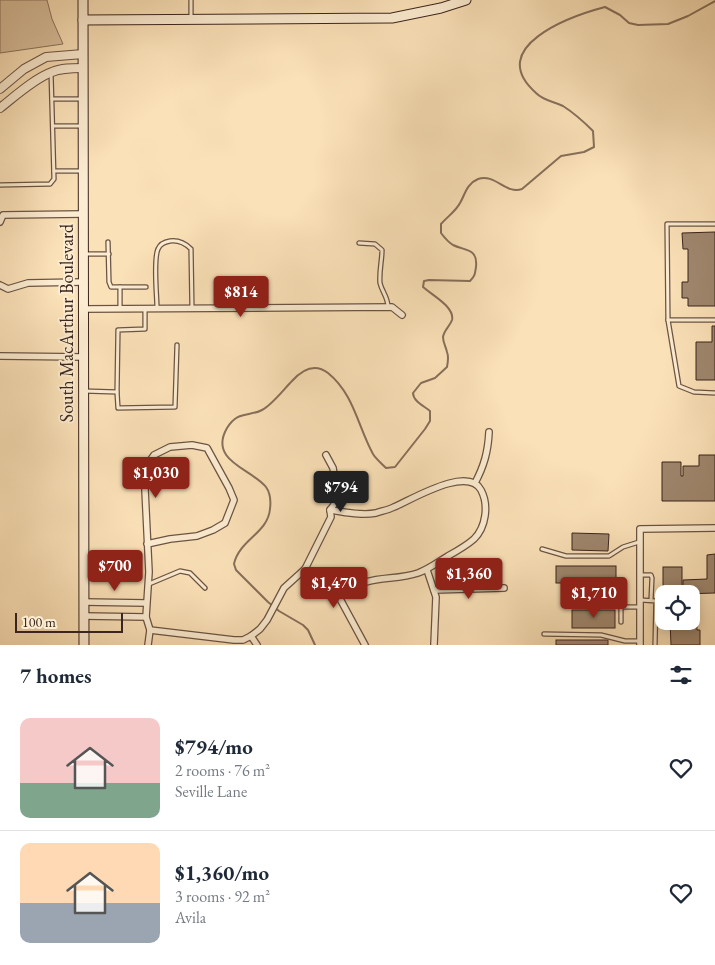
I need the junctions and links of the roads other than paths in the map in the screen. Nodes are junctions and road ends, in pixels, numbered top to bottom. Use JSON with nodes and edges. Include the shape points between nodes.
{"nodes":[{"id":1,"x":83,"y":0,"type":"edge"},
{"id":2,"x":191,"y":0,"type":"edge"},
{"id":3,"x":466,"y":0,"type":"edge"},
{"id":4,"x":83,"y":20,"type":"junction"},
{"id":5,"x":191,"y":20,"type":"junction"},
{"id":6,"x":83,"y":54,"type":"junction"},
{"id":7,"x":83,"y":68,"type":"junction"},
{"id":8,"x":51,"y":72,"type":"junction"},
{"id":9,"x":15,"y":77,"type":"junction"},
{"id":10,"x":0,"y":89,"type":"edge"},
{"id":11,"x":24,"y":90,"type":"junction"},
{"id":12,"x":52,"y":99,"type":"junction"},
{"id":13,"x":83,"y":100,"type":"junction"},
{"id":14,"x":0,"y":108,"type":"edge"},
{"id":15,"x":53,"y":126,"type":"junction"},
{"id":16,"x":83,"y":126,"type":"junction"},
{"id":17,"x":54,"y":171,"type":"junction"},
{"id":18,"x":83,"y":171,"type":"junction"},
{"id":19,"x":0,"y":185,"type":"edge"},
{"id":20,"x":83,"y":214,"type":"junction"},
{"id":21,"x":0,"y":222,"type":"edge"},
{"id":22,"x":715,"y":224,"type":"edge"},
{"id":23,"x":108,"y":242,"type":"dead end"},
{"id":24,"x":359,"y":243,"type":"dead end"},
{"id":25,"x":83,"y":254,"type":"junction"},
{"id":26,"x":109,"y":254,"type":"junction"},
{"id":27,"x":83,"y":282,"type":"junction"},
{"id":28,"x":0,"y":285,"type":"edge"},
{"id":29,"x":120,"y":287,"type":"junction"},
{"id":30,"x":146,"y":287,"type":"dead end"},
{"id":31,"x":388,"y":307,"type":"junction"},
{"id":32,"x":157,"y":308,"type":"junction"},
{"id":33,"x":192,"y":308,"type":"junction"},
{"id":34,"x":83,"y":309,"type":"junction"},
{"id":35,"x":120,"y":309,"type":"junction"},
{"id":36,"x":145,"y":309,"type":"junction"},
{"id":37,"x":402,"y":315,"type":"dead end"},
{"id":38,"x":668,"y":320,"type":"junction"},
{"id":39,"x":715,"y":320,"type":"edge"},
{"id":40,"x":177,"y":345,"type":"dead end"},
{"id":41,"x":0,"y":356,"type":"edge"},
{"id":42,"x":84,"y":357,"type":"junction"},
{"id":43,"x":84,"y":390,"type":"junction"},
{"id":44,"x":117,"y":392,"type":"junction"},
{"id":45,"x":715,"y":393,"type":"edge"},
{"id":46,"x":489,"y":432,"type":"dead end"},
{"id":47,"x":326,"y":455,"type":"dead end"},
{"id":48,"x":475,"y":483,"type":"junction"},
{"id":49,"x":330,"y":510,"type":"junction"},
{"id":50,"x":715,"y":528,"type":"edge"},
{"id":51,"x":640,"y":542,"type":"junction"},
{"id":52,"x":146,"y":544,"type":"junction"},
{"id":53,"x":542,"y":549,"type":"dead end"},
{"id":54,"x":305,"y":569,"type":"junction"},
{"id":55,"x":427,"y":570,"type":"junction"},
{"id":56,"x":640,"y":575,"type":"junction"},
{"id":57,"x":148,"y":584,"type":"junction"},
{"id":58,"x":205,"y":588,"type":"dead end"},
{"id":59,"x":504,"y":588,"type":"dead end"},
{"id":60,"x":434,"y":590,"type":"junction"},
{"id":61,"x":339,"y":597,"type":"junction"},
{"id":62,"x":640,"y":600,"type":"junction"},
{"id":63,"x":652,"y":600,"type":"junction"},
{"id":64,"x":84,"y":602,"type":"junction"},
{"id":65,"x":146,"y":603,"type":"junction"},
{"id":66,"x":640,"y":607,"type":"junction"},
{"id":67,"x":84,"y":616,"type":"junction"},
{"id":68,"x":146,"y":617,"type":"junction"},
{"id":69,"x":621,"y":622,"type":"dead end"},
{"id":70,"x":150,"y":630,"type":"junction"},
{"id":71,"x":544,"y":634,"type":"dead end"},
{"id":72,"x":251,"y":636,"type":"junction"},
{"id":73,"x":640,"y":643,"type":"edge"},
{"id":74,"x":84,"y":645,"type":"edge"},
{"id":75,"x":148,"y":645,"type":"edge"},
{"id":76,"x":257,"y":645,"type":"edge"},
{"id":77,"x":365,"y":645,"type":"edge"},
{"id":78,"x":434,"y":645,"type":"edge"},
{"id":79,"x":655,"y":645,"type":"edge"}],
"edges":[{"from":1,"to":4,"type":"main road","name":"South MacArthur Boulevard"},
{"from":2,"to":5,"type":"lane"},
{"from":3,"to":5,"type":"main road","via":[[392,18]]},
{"from":4,"to":5,"type":"main road"},
{"from":4,"to":6,"type":"main road","name":"South MacArthur Boulevard"},
{"from":6,"to":7,"type":"main road","name":"South MacArthur Boulevard"},
{"from":6,"to":9,"type":"street","via":[[46,57]]},
{"from":7,"to":8,"type":"street"},
{"from":7,"to":13,"type":"main road","name":"South MacArthur Boulevard"},
{"from":8,"to":11,"type":"street"},
{"from":8,"to":12,"type":"lane"},
{"from":9,"to":10,"type":"street"},
{"from":9,"to":11,"type":"street"},
{"from":11,"to":14,"type":"street"},
{"from":12,"to":13,"type":"lane"},
{"from":12,"to":15,"type":"lane"},
{"from":13,"to":16,"type":"main road","name":"South MacArthur Boulevard"},
{"from":15,"to":16,"type":"lane"},
{"from":15,"to":17,"type":"lane"},
{"from":16,"to":18,"type":"main road","name":"South MacArthur Boulevard"},
{"from":17,"to":18,"type":"lane"},
{"from":17,"to":19,"type":"lane","via":[[50,184]]},
{"from":18,"to":20,"type":"main road","name":"South MacArthur Boulevard"},
{"from":20,"to":21,"type":"street","via":[[3,215]]},
{"from":20,"to":25,"type":"main road","name":"South MacArthur Boulevard"},
{"from":22,"to":38,"type":"lane","via":[[667,224]]},
{"from":23,"to":26,"type":"lane"},
{"from":24,"to":31,"type":"lane","via":[[374,244],[382,250],[380,284]]},
{"from":25,"to":26,"type":"lane"},
{"from":25,"to":27,"type":"main road","name":"South MacArthur Boulevard"},
{"from":26,"to":29,"type":"lane","via":[[109,282],[111,287]]},
{"from":27,"to":28,"type":"street","via":[[28,283],[8,288]]},
{"from":27,"to":34,"type":"main road","name":"South MacArthur Boulevard"},
{"from":29,"to":30,"type":"lane"},
{"from":29,"to":35,"type":"lane"},
{"from":31,"to":33,"type":"street"},
{"from":31,"to":37,"type":"street"},
{"from":32,"to":33,"type":"street"},
{"from":32,"to":33,"type":"lane","via":[[158,248],[162,243],[174,241],[187,244],[191,249]]},
{"from":32,"to":36,"type":"street"},
{"from":34,"to":35,"type":"street"},
{"from":34,"to":42,"type":"main road","name":"South MacArthur Boulevard"},
{"from":35,"to":36,"type":"street"},
{"from":36,"to":44,"type":"lane","via":[[145,329],[118,330]]},
{"from":38,"to":39,"type":"lane"},
{"from":38,"to":45,"type":"lane","via":[[679,386],[694,392]]},
{"from":40,"to":44,"type":"lane","via":[[175,407],[118,408]]},
{"from":41,"to":42,"type":"street"},
{"from":42,"to":43,"type":"main road","name":"South MacArthur Boulevard"},
{"from":43,"to":44,"type":"lane"},
{"from":43,"to":64,"type":"main road","name":"South MacArthur Boulevard"},
{"from":46,"to":48,"type":"street","via":[[488,450]]},
{"from":47,"to":49,"type":"street","via":[[333,468],[338,498]]},
{"from":48,"to":49,"type":"street","via":[[443,485],[375,513]]},
{"from":48,"to":55,"type":"street","via":[[486,505],[479,533]]},
{"from":49,"to":54,"type":"street","via":[[331,517]]},
{"from":50,"to":51,"type":"street","via":[[640,528]]},
{"from":51,"to":53,"type":"lane","via":[[609,556],[566,556]]},
{"from":51,"to":56,"type":"street"},
{"from":52,"to":52,"type":"street","via":[[144,469],[154,455],[170,448],[192,445],[207,448],[234,500],[225,523],[197,536]]},
{"from":52,"to":57,"type":"street"},
{"from":54,"to":61,"type":"street","via":[[331,586]]},
{"from":54,"to":72,"type":"street","via":[[284,588],[260,629]]},
{"from":55,"to":60,"type":"street"},
{"from":55,"to":61,"type":"street","via":[[404,577],[364,582]]},
{"from":56,"to":62,"type":"street"},
{"from":56,"to":63,"type":"lane","via":[[651,575]]},
{"from":57,"to":58,"type":"lane","via":[[186,571]]},
{"from":57,"to":65,"type":"street"},
{"from":59,"to":60,"type":"street"},
{"from":60,"to":78,"type":"street"},
{"from":61,"to":77,"type":"street"},
{"from":62,"to":63,"type":"lane"},
{"from":62,"to":66,"type":"street"},
{"from":63,"to":79,"type":"lane","via":[[656,601]]},
{"from":64,"to":65,"type":"street"},
{"from":64,"to":67,"type":"main road","name":"South MacArthur Boulevard"},
{"from":65,"to":68,"type":"street"},
{"from":66,"to":69,"type":"lane","via":[[621,607]]},
{"from":66,"to":73,"type":"street"},
{"from":67,"to":68,"type":"street"},
{"from":67,"to":74,"type":"main road","name":"South MacArthur Boulevard"},
{"from":68,"to":70,"type":"street"},
{"from":70,"to":72,"type":"street","via":[[234,640]]},
{"from":70,"to":75,"type":"street"},
{"from":71,"to":73,"type":"lane","via":[[601,634]]},
{"from":72,"to":76,"type":"street"}]}
